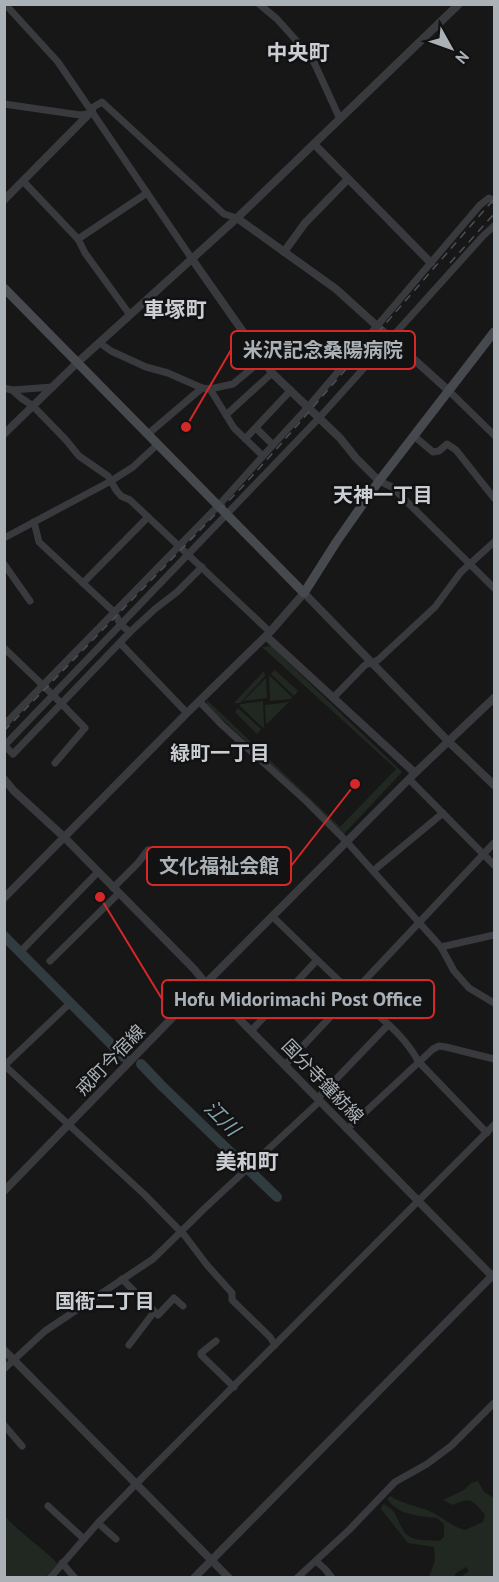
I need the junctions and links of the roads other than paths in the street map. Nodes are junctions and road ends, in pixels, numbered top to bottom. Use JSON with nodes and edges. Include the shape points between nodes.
{"nodes":[{"id":1,"x":5,"y":4,"type":"edge"},
{"id":2,"x":260,"y":4,"type":"edge"},
{"id":3,"x":459,"y":4,"type":"edge"},
{"id":4,"x":4,"y":104,"type":"edge"},
{"id":5,"x":90,"y":111,"type":"junction"},
{"id":6,"x":340,"y":119,"type":"junction"},
{"id":7,"x":314,"y":144,"type":"junction"},
{"id":8,"x":348,"y":178,"type":"junction"},
{"id":9,"x":23,"y":181,"type":"junction"},
{"id":10,"x":147,"y":193,"type":"junction"},
{"id":11,"x":4,"y":200,"type":"edge"},
{"id":12,"x":495,"y":201,"type":"edge"},
{"id":13,"x":237,"y":218,"type":"junction"},
{"id":14,"x":495,"y":226,"type":"edge"},
{"id":15,"x":78,"y":239,"type":"junction"},
{"id":16,"x":284,"y":252,"type":"junction"},
{"id":17,"x":192,"y":259,"type":"junction"},
{"id":18,"x":431,"y":263,"type":"junction"},
{"id":19,"x":4,"y":288,"type":"edge"},
{"id":20,"x":130,"y":315,"type":"junction"},
{"id":21,"x":377,"y":326,"type":"junction"},
{"id":22,"x":390,"y":339,"type":"junction"},
{"id":23,"x":492,"y":339,"type":"edge"},
{"id":24,"x":100,"y":343,"type":"junction"},
{"id":25,"x":262,"y":360,"type":"junction"},
{"id":26,"x":78,"y":362,"type":"junction"},
{"id":27,"x":272,"y":373,"type":"junction"},
{"id":28,"x":53,"y":387,"type":"junction"},
{"id":29,"x":8,"y":389,"type":"edge"},
{"id":30,"x":206,"y":389,"type":"junction"},
{"id":31,"x":291,"y":390,"type":"junction"},
{"id":32,"x":449,"y":391,"type":"junction"},
{"id":33,"x":33,"y":406,"type":"junction"},
{"id":34,"x":308,"y":407,"type":"junction"},
{"id":35,"x":226,"y":415,"type":"junction"},
{"id":36,"x":319,"y":418,"type":"junction"},
{"id":37,"x":256,"y":428,"type":"junction"},
{"id":38,"x":4,"y":434,"type":"edge"},
{"id":39,"x":148,"y":434,"type":"junction"},
{"id":40,"x":495,"y":435,"type":"edge"},
{"id":41,"x":414,"y":436,"type":"junction"},
{"id":42,"x":245,"y":439,"type":"junction"},
{"id":43,"x":158,"y":444,"type":"junction"},
{"id":44,"x":273,"y":445,"type":"junction"},
{"id":45,"x":263,"y":456,"type":"junction"},
{"id":46,"x":111,"y":481,"type":"junction"},
{"id":47,"x":380,"y":481,"type":"junction"},
{"id":48,"x":495,"y":498,"type":"edge"},
{"id":49,"x":218,"y":506,"type":"junction"},
{"id":50,"x":227,"y":516,"type":"junction"},
{"id":51,"x":148,"y":517,"type":"junction"},
{"id":52,"x":34,"y":522,"type":"junction"},
{"id":53,"x":4,"y":538,"type":"edge"},
{"id":54,"x":495,"y":542,"type":"edge"},
{"id":55,"x":179,"y":545,"type":"junction"},
{"id":56,"x":188,"y":556,"type":"junction"},
{"id":57,"x":4,"y":564,"type":"edge"},
{"id":58,"x":469,"y":564,"type":"junction"},
{"id":59,"x":202,"y":567,"type":"junction"},
{"id":60,"x":84,"y":583,"type":"junction"},
{"id":61,"x":495,"y":588,"type":"edge"},
{"id":62,"x":304,"y":593,"type":"junction"},
{"id":63,"x":30,"y":601,"type":"dead end"},
{"id":64,"x":114,"y":612,"type":"junction"},
{"id":65,"x":122,"y":625,"type":"junction"},
{"id":66,"x":130,"y":632,"type":"junction"},
{"id":67,"x":268,"y":634,"type":"junction"},
{"id":68,"x":120,"y":642,"type":"junction"},
{"id":69,"x":4,"y":648,"type":"edge"},
{"id":70,"x":372,"y":663,"type":"junction"},
{"id":71,"x":43,"y":685,"type":"junction"},
{"id":72,"x":53,"y":695,"type":"junction"},
{"id":73,"x":333,"y":698,"type":"junction"},
{"id":74,"x":199,"y":701,"type":"junction"},
{"id":75,"x":62,"y":704,"type":"junction"},
{"id":76,"x":492,"y":704,"type":"edge"},
{"id":77,"x":187,"y":712,"type":"junction"},
{"id":78,"x":4,"y":725,"type":"edge"},
{"id":79,"x":448,"y":741,"type":"junction"},
{"id":80,"x":5,"y":746,"type":"edge"},
{"id":81,"x":55,"y":763,"type":"dead end"},
{"id":82,"x":412,"y":776,"type":"junction"},
{"id":83,"x":4,"y":779,"type":"edge"},
{"id":84,"x":495,"y":785,"type":"edge"},
{"id":85,"x":443,"y":813,"type":"junction"},
{"id":86,"x":64,"y":837,"type":"junction"},
{"id":87,"x":347,"y":842,"type":"junction"},
{"id":88,"x":495,"y":843,"type":"edge"},
{"id":89,"x":148,"y":850,"type":"dead end"},
{"id":90,"x":483,"y":854,"type":"junction"},
{"id":91,"x":495,"y":865,"type":"edge"},
{"id":92,"x":373,"y":871,"type":"junction"},
{"id":93,"x":98,"y":872,"type":"junction"},
{"id":94,"x":116,"y":890,"type":"junction"},
{"id":95,"x":4,"y":898,"type":"edge"},
{"id":96,"x":273,"y":917,"type":"junction"},
{"id":97,"x":419,"y":922,"type":"junction"},
{"id":98,"x":495,"y":935,"type":"edge"},
{"id":99,"x":441,"y":948,"type":"junction"},
{"id":100,"x":23,"y":949,"type":"dead end"},
{"id":101,"x":317,"y":960,"type":"junction"},
{"id":102,"x":50,"y":961,"type":"dead end"},
{"id":103,"x":206,"y":983,"type":"junction"},
{"id":104,"x":352,"y":993,"type":"junction"},
{"id":105,"x":495,"y":1003,"type":"edge"},
{"id":106,"x":67,"y":1006,"type":"dead end"},
{"id":107,"x":388,"y":1025,"type":"junction"},
{"id":108,"x":251,"y":1031,"type":"junction"},
{"id":109,"x":495,"y":1059,"type":"edge"},
{"id":110,"x":418,"y":1061,"type":"junction"},
{"id":111,"x":5,"y":1065,"type":"edge"},
{"id":112,"x":285,"y":1065,"type":"junction"},
{"id":113,"x":319,"y":1100,"type":"junction"},
{"id":114,"x":69,"y":1125,"type":"junction"},
{"id":115,"x":495,"y":1125,"type":"edge"},
{"id":116,"x":347,"y":1129,"type":"junction"},
{"id":117,"x":487,"y":1133,"type":"junction"},
{"id":118,"x":4,"y":1191,"type":"edge"},
{"id":119,"x":419,"y":1201,"type":"junction"},
{"id":120,"x":181,"y":1232,"type":"junction"},
{"id":121,"x":494,"y":1276,"type":"edge"},
{"id":122,"x":122,"y":1280,"type":"junction"},
{"id":123,"x":183,"y":1306,"type":"dead end"},
{"id":124,"x":154,"y":1312,"type":"junction"},
{"id":125,"x":216,"y":1341,"type":"dead end"},
{"id":126,"x":129,"y":1345,"type":"dead end"},
{"id":127,"x":275,"y":1345,"type":"junction"},
{"id":128,"x":4,"y":1350,"type":"edge"},
{"id":129,"x":14,"y":1360,"type":"junction"},
{"id":130,"x":4,"y":1369,"type":"edge"},
{"id":131,"x":234,"y":1387,"type":"junction"},
{"id":132,"x":495,"y":1403,"type":"edge"},
{"id":133,"x":4,"y":1425,"type":"edge"},
{"id":134,"x":22,"y":1446,"type":"dead end"},
{"id":135,"x":136,"y":1484,"type":"junction"},
{"id":136,"x":48,"y":1506,"type":"dead end"},
{"id":137,"x":98,"y":1523,"type":"junction"},
{"id":138,"x":84,"y":1539,"type":"junction"},
{"id":139,"x":116,"y":1539,"type":"dead end"},
{"id":140,"x":213,"y":1560,"type":"junction"},
{"id":141,"x":316,"y":1561,"type":"junction"},
{"id":142,"x":63,"y":1563,"type":"junction"},
{"id":143,"x":50,"y":1578,"type":"edge"},
{"id":144,"x":75,"y":1578,"type":"edge"},
{"id":145,"x":194,"y":1578,"type":"edge"},
{"id":146,"x":229,"y":1578,"type":"edge"},
{"id":147,"x":297,"y":1578,"type":"edge"},
{"id":148,"x":332,"y":1578,"type":"edge"}],
"edges":[{"from":1,"to":5,"type":"street","via":[[58,62]]},
{"from":2,"to":6,"type":"street","via":[[312,58]]},
{"from":3,"to":6,"type":"street"},
{"from":4,"to":5,"type":"street","via":[[80,115]]},
{"from":5,"to":9,"type":"street"},
{"from":5,"to":10,"type":"street"},
{"from":5,"to":13,"type":"street","via":[[102,102],[224,214]]},
{"from":6,"to":7,"type":"street"},
{"from":7,"to":8,"type":"street"},
{"from":7,"to":13,"type":"street"},
{"from":8,"to":16,"type":"street","via":[[305,222]]},
{"from":8,"to":18,"type":"street"},
{"from":9,"to":11,"type":"street"},
{"from":9,"to":15,"type":"street"},
{"from":10,"to":15,"type":"street"},
{"from":10,"to":17,"type":"street"},
{"from":12,"to":18,"type":"street","via":[[489,198],[480,205]]},
{"from":13,"to":16,"type":"street"},
{"from":13,"to":17,"type":"street"},
{"from":14,"to":22,"type":"street"},
{"from":15,"to":20,"type":"street"},
{"from":16,"to":21,"type":"street","via":[[336,289]]},
{"from":17,"to":20,"type":"street"},
{"from":17,"to":25,"type":"street"},
{"from":18,"to":21,"type":"street"},
{"from":19,"to":26,"type":"main road"},
{"from":20,"to":24,"type":"street"},
{"from":21,"to":22,"type":"street"},
{"from":21,"to":34,"type":"street"},
{"from":22,"to":32,"type":"street"},
{"from":22,"to":36,"type":"street"},
{"from":23,"to":32,"type":"main road"},
{"from":24,"to":26,"type":"street"},
{"from":24,"to":30,"type":"street","via":[[137,363]]},
{"from":25,"to":27,"type":"street"},
{"from":25,"to":30,"type":"street","via":[[233,384]]},
{"from":26,"to":28,"type":"street"},
{"from":26,"to":39,"type":"main road"},
{"from":27,"to":31,"type":"street"},
{"from":27,"to":35,"type":"street"},
{"from":28,"to":29,"type":"street"},
{"from":28,"to":33,"type":"street"},
{"from":29,"to":33,"type":"street"},
{"from":30,"to":35,"type":"street"},
{"from":30,"to":39,"type":"street"},
{"from":31,"to":34,"type":"street"},
{"from":31,"to":37,"type":"street"},
{"from":32,"to":40,"type":"street"},
{"from":32,"to":41,"type":"main road"},
{"from":33,"to":38,"type":"street"},
{"from":33,"to":46,"type":"street","via":[[79,456]]},
{"from":34,"to":36,"type":"street"},
{"from":34,"to":44,"type":"street"},
{"from":35,"to":42,"type":"street"},
{"from":36,"to":47,"type":"street"},
{"from":36,"to":50,"type":"street"},
{"from":37,"to":42,"type":"street"},
{"from":37,"to":44,"type":"street"},
{"from":39,"to":43,"type":"main road"},
{"from":41,"to":47,"type":"main road"},
{"from":41,"to":48,"type":"street","via":[[433,452],[447,444],[456,450]]},
{"from":42,"to":45,"type":"street"},
{"from":43,"to":46,"type":"street"},
{"from":43,"to":49,"type":"main road"},
{"from":44,"to":45,"type":"street"},
{"from":45,"to":49,"type":"street"},
{"from":46,"to":51,"type":"street","via":[[121,496]]},
{"from":46,"to":52,"type":"street"},
{"from":47,"to":58,"type":"street","via":[[392,487]]},
{"from":47,"to":62,"type":"main road"},
{"from":49,"to":50,"type":"main road"},
{"from":49,"to":55,"type":"street"},
{"from":50,"to":56,"type":"street"},
{"from":50,"to":62,"type":"main road"},
{"from":51,"to":55,"type":"street"},
{"from":51,"to":60,"type":"street"},
{"from":52,"to":53,"type":"street"},
{"from":52,"to":60,"type":"street","via":[[39,542]]},
{"from":54,"to":58,"type":"street"},
{"from":55,"to":56,"type":"street"},
{"from":55,"to":64,"type":"street"},
{"from":56,"to":59,"type":"street"},
{"from":56,"to":65,"type":"street"},
{"from":57,"to":63,"type":"street"},
{"from":58,"to":61,"type":"street"},
{"from":58,"to":70,"type":"street","via":[[435,607]]},
{"from":59,"to":66,"type":"street"},
{"from":59,"to":67,"type":"street"},
{"from":60,"to":64,"type":"street"},
{"from":62,"to":67,"type":"street"},
{"from":62,"to":70,"type":"street"},
{"from":64,"to":65,"type":"street"},
{"from":64,"to":71,"type":"street"},
{"from":65,"to":66,"type":"street"},
{"from":65,"to":72,"type":"street"},
{"from":66,"to":68,"type":"street"},
{"from":67,"to":73,"type":"street"},
{"from":67,"to":74,"type":"street"},
{"from":68,"to":75,"type":"street"},
{"from":68,"to":77,"type":"street"},
{"from":69,"to":71,"type":"street"},
{"from":70,"to":73,"type":"street","via":[[365,665]]},
{"from":70,"to":79,"type":"street"},
{"from":71,"to":72,"type":"street"},
{"from":71,"to":78,"type":"street"},
{"from":72,"to":75,"type":"street"},
{"from":72,"to":80,"type":"street"},
{"from":73,"to":82,"type":"street"},
{"from":74,"to":77,"type":"street"},
{"from":74,"to":87,"type":"street"},
{"from":75,"to":80,"type":"street","via":[[13,754]]},
{"from":75,"to":81,"type":"street","via":[[85,728]]},
{"from":76,"to":79,"type":"street","name":"戒町今宿線"},
{"from":77,"to":86,"type":"street"},
{"from":79,"to":82,"type":"street","name":"戒町今宿線"},
{"from":79,"to":84,"type":"street"},
{"from":82,"to":85,"type":"street"},
{"from":82,"to":87,"type":"street","name":"戒町今宿線"},
{"from":83,"to":86,"type":"street","name":"国分寺鐘紡線"},
{"from":85,"to":90,"type":"street"},
{"from":85,"to":92,"type":"street"},
{"from":86,"to":93,"type":"street","name":"国分寺鐘紡線"},
{"from":86,"to":95,"type":"street"},
{"from":87,"to":92,"type":"street"},
{"from":87,"to":96,"type":"street","name":"戒町今宿線"},
{"from":88,"to":90,"type":"street"},
{"from":89,"to":94,"type":"street"},
{"from":90,"to":91,"type":"street"},
{"from":90,"to":97,"type":"street"},
{"from":92,"to":97,"type":"street"},
{"from":93,"to":94,"type":"street","name":"国分寺鐘紡線"},
{"from":93,"to":100,"type":"street"},
{"from":94,"to":102,"type":"street"},
{"from":94,"to":103,"type":"street","name":"国分寺鐘紡線"},
{"from":96,"to":101,"type":"street"},
{"from":96,"to":103,"type":"street","name":"戒町今宿線"},
{"from":97,"to":99,"type":"street"},
{"from":97,"to":104,"type":"street"},
{"from":98,"to":99,"type":"street"},
{"from":99,"to":105,"type":"street","via":[[469,988]]},
{"from":101,"to":104,"type":"street"},
{"from":101,"to":108,"type":"street"},
{"from":103,"to":108,"type":"street","name":"国分寺鐘紡線"},
{"from":103,"to":114,"type":"street","name":"戒町今宿線"},
{"from":104,"to":107,"type":"street"},
{"from":104,"to":112,"type":"street"},
{"from":106,"to":111,"type":"street"},
{"from":107,"to":110,"type":"street"},
{"from":107,"to":113,"type":"street"},
{"from":108,"to":112,"type":"street","name":"国分寺鐘紡線"},
{"from":109,"to":110,"type":"street","via":[[439,1046]]},
{"from":110,"to":116,"type":"street"},
{"from":110,"to":117,"type":"street"},
{"from":111,"to":114,"type":"street"},
{"from":112,"to":113,"type":"street","name":"国分寺鐘紡線"},
{"from":113,"to":116,"type":"street","name":"国分寺鐘紡線"},
{"from":113,"to":120,"type":"street"},
{"from":114,"to":118,"type":"street","name":"戒町今宿線"},
{"from":114,"to":120,"type":"street"},
{"from":115,"to":117,"type":"street"},
{"from":116,"to":119,"type":"street","name":"国分寺鐘紡線"},
{"from":117,"to":119,"type":"street"},
{"from":119,"to":121,"type":"street","name":"国分寺鐘紡線"},
{"from":119,"to":127,"type":"street"},
{"from":120,"to":122,"type":"street","via":[[153,1259]]},
{"from":120,"to":127,"type":"street","via":[[232,1293],[232,1300]]},
{"from":121,"to":140,"type":"street"},
{"from":122,"to":124,"type":"street"},
{"from":122,"to":129,"type":"street","via":[[45,1331]]},
{"from":123,"to":124,"type":"street","via":[[174,1298],[158,1316]]},
{"from":124,"to":126,"type":"street"},
{"from":125,"to":131,"type":"street","via":[[201,1355]]},
{"from":127,"to":131,"type":"street"},
{"from":128,"to":129,"type":"street"},
{"from":129,"to":130,"type":"street"},
{"from":129,"to":135,"type":"street"},
{"from":131,"to":135,"type":"street"},
{"from":132,"to":141,"type":"street","via":[[451,1446],[395,1482]]},
{"from":133,"to":134,"type":"street"},
{"from":135,"to":137,"type":"street"},
{"from":135,"to":140,"type":"street"},
{"from":136,"to":138,"type":"street"},
{"from":137,"to":138,"type":"street"},
{"from":137,"to":139,"type":"street"},
{"from":138,"to":142,"type":"street"},
{"from":140,"to":145,"type":"street"},
{"from":140,"to":146,"type":"street"},
{"from":141,"to":147,"type":"street"},
{"from":141,"to":148,"type":"street"},
{"from":142,"to":143,"type":"street"},
{"from":142,"to":144,"type":"street"}]}
